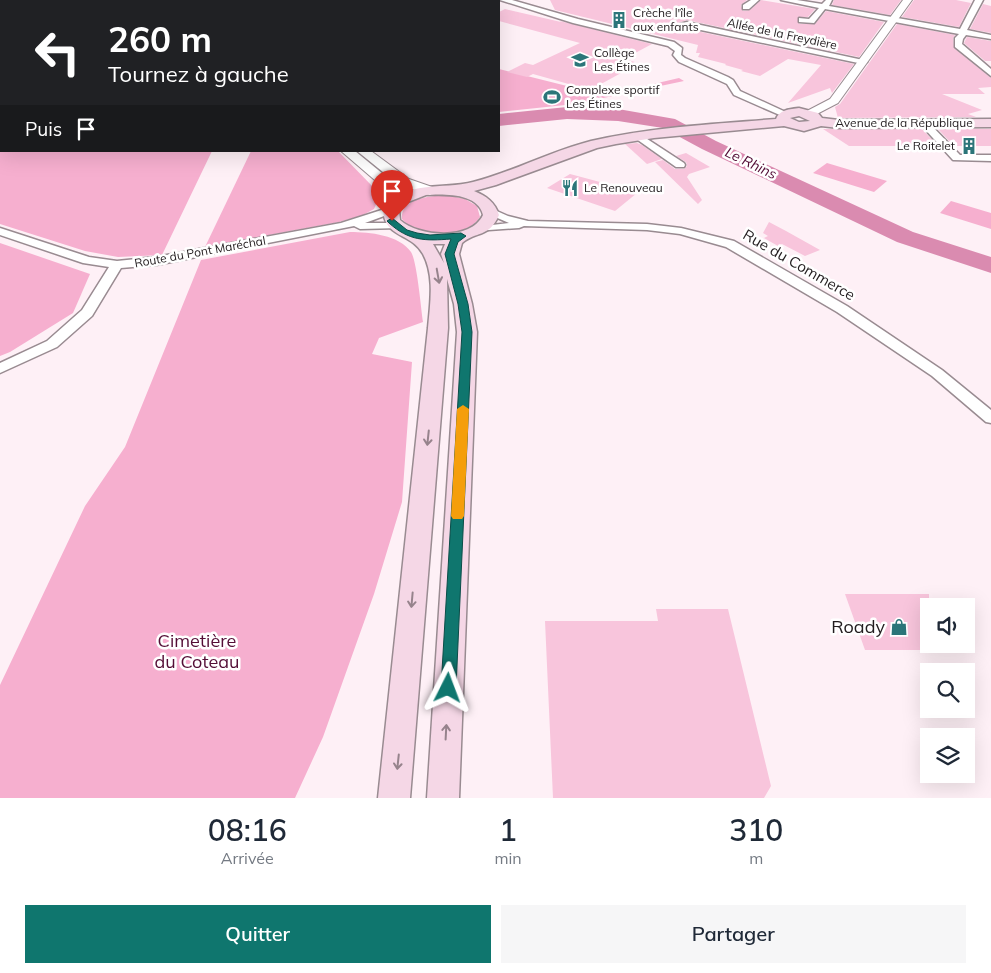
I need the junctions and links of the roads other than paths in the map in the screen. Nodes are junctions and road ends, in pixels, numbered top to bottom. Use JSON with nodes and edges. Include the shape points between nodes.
{"nodes":[{"id":1,"x":504,"y":0,"type":"edge"},
{"id":2,"x":755,"y":0,"type":"edge"},
{"id":3,"x":784,"y":0,"type":"edge"},
{"id":4,"x":830,"y":0,"type":"edge"},
{"id":5,"x":908,"y":0,"type":"edge"},
{"id":6,"x":979,"y":0,"type":"edge"},
{"id":7,"x":746,"y":7,"type":"dead end"},
{"id":8,"x":823,"y":7,"type":"junction"},
{"id":9,"x":802,"y":20,"type":"dead end"},
{"id":10,"x":893,"y":20,"type":"junction"},
{"id":11,"x":697,"y":27,"type":"dead end"},
{"id":12,"x":962,"y":32,"type":"junction"},
{"id":13,"x":991,"y":37,"type":"edge"},
{"id":14,"x":863,"y":62,"type":"junction"},
{"id":15,"x":991,"y":73,"type":"edge"},
{"id":16,"x":786,"y":118,"type":"junction"},
{"id":17,"x":813,"y":118,"type":"junction"},
{"id":18,"x":991,"y":123,"type":"edge"},
{"id":19,"x":925,"y":124,"type":"junction"},
{"id":20,"x":638,"y":136,"type":"junction"},
{"id":21,"x":348,"y":152,"type":"edge"},
{"id":22,"x":364,"y":152,"type":"edge"},
{"id":23,"x":991,"y":158,"type":"edge"},
{"id":24,"x":558,"y":159,"type":"junction"},
{"id":25,"x":680,"y":165,"type":"dead end"},
{"id":26,"x":430,"y":191,"type":"junction"},
{"id":27,"x":457,"y":191,"type":"junction"},
{"id":28,"x":488,"y":208,"type":"junction"},
{"id":29,"x":400,"y":218,"type":"junction"},
{"id":30,"x":528,"y":224,"type":"junction"},
{"id":31,"x":0,"y":231,"type":"edge"},
{"id":32,"x":470,"y":232,"type":"junction"},
{"id":33,"x":117,"y":265,"type":"junction"},
{"id":34,"x":0,"y":369,"type":"edge"},
{"id":35,"x":991,"y":418,"type":"edge"},
{"id":36,"x":394,"y":798,"type":"edge"},
{"id":37,"x":442,"y":798,"type":"edge"}],
"edges":[{"from":1,"to":16,"type":"street","via":[[671,44],[679,50],[677,55],[682,60],[725,79],[737,93]]},
{"from":2,"to":7,"type":"street"},
{"from":3,"to":8,"type":"street"},
{"from":4,"to":8,"type":"street"},
{"from":5,"to":10,"type":"street"},
{"from":6,"to":12,"type":"street"},
{"from":8,"to":9,"type":"street","via":[[811,21]]},
{"from":8,"to":10,"type":"street"},
{"from":10,"to":12,"type":"street"},
{"from":10,"to":14,"type":"street"},
{"from":11,"to":14,"type":"street","name":"Allée de la Freydière"},
{"from":12,"to":13,"type":"street"},
{"from":12,"to":15,"type":"street","via":[[958,45]]},
{"from":14,"to":17,"type":"street","via":[[834,101]]},
{"from":16,"to":17,"type":"main road","name":"Avenue de la République","via":[[805,126],[814,125]]},
{"from":16,"to":20,"type":"main road","name":"Avenue de la République"},
{"from":17,"to":19,"type":"main road","name":"Avenue de la République","via":[[839,124]]},
{"from":18,"to":19,"type":"main road","name":"Avenue de la République"},
{"from":19,"to":23,"type":"street","via":[[958,158]]},
{"from":20,"to":24,"type":"main road","name":"Avenue de la République","via":[[592,146]]},
{"from":20,"to":25,"type":"street"},
{"from":21,"to":29,"type":"street","via":[[388,186]]},
{"from":22,"to":26,"type":"street","via":[[404,182]]},
{"from":24,"to":27,"type":"main road"},
{"from":24,"to":28,"type":"main road","via":[[496,191]]},
{"from":26,"to":27,"type":"main road"},
{"from":26,"to":29,"type":"main road","via":[[412,195]]},
{"from":27,"to":28,"type":"main road","via":[[474,196]]},
{"from":28,"to":30,"type":"street","name":"Rue du Commerce"},
{"from":28,"to":32,"type":"main road","via":[[488,220]]},
{"from":29,"to":32,"type":"main road","via":[[430,238]]},
{"from":29,"to":33,"type":"street","name":"Route du Pont Maréchal"},
{"from":29,"to":36,"type":"main road","one_way":true,"via":[[434,256],[439,284],[438,328]]},
{"from":30,"to":32,"type":"street","name":"Rue du Commerce"},
{"from":30,"to":35,"type":"street","name":"Rue du Commerce","via":[[646,227],[681,231],[730,244],[842,309],[937,374]]},
{"from":31,"to":33,"type":"street","name":"Route du Pont Maréchal","via":[[87,260]]},
{"from":37,"to":32,"type":"main road","one_way":true,"via":[[467,332],[450,254],[454,241]]},
{"from":33,"to":34,"type":"street","via":[[87,313],[52,344]]}]}
